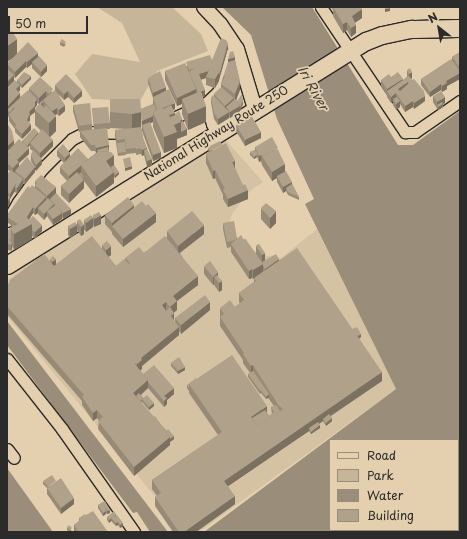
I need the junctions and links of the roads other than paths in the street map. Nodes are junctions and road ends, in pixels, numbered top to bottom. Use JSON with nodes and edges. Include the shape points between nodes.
{"nodes":[{"id":1,"x":204,"y":7,"type":"edge"},
{"id":2,"x":321,"y":7,"type":"edge"},
{"id":3,"x":460,"y":28,"type":"edge"},
{"id":4,"x":238,"y":49,"type":"junction"},
{"id":5,"x":346,"y":52,"type":"junction"},
{"id":6,"x":206,"y":102,"type":"junction"},
{"id":7,"x":460,"y":102,"type":"edge"},
{"id":8,"x":259,"y":106,"type":"junction"},
{"id":9,"x":160,"y":125,"type":"edge"},
{"id":10,"x":142,"y":131,"type":"edge"},
{"id":11,"x":217,"y":133,"type":"junction"},
{"id":12,"x":7,"y":222,"type":"edge"},
{"id":13,"x":7,"y":265,"type":"edge"},
{"id":14,"x":8,"y":363,"type":"edge"},
{"id":15,"x":7,"y":449,"type":"edge"},
{"id":16,"x":14,"y":458,"type":"dead end"},
{"id":17,"x":134,"y":532,"type":"edge"}],
"edges":[{"from":1,"to":4,"type":"main road"},
{"from":2,"to":5,"type":"street"},
{"from":3,"to":5,"type":"highway","name":"National Highway Route 250","via":[[404,30],[382,35]]},
{"from":4,"to":6,"type":"street","via":[[230,54],[218,92]]},
{"from":4,"to":8,"type":"main road"},
{"from":5,"to":7,"type":"street","via":[[405,132],[416,132]]},
{"from":5,"to":8,"type":"highway","name":"National Highway Route 250"},
{"from":6,"to":9,"type":"street"},
{"from":6,"to":11,"type":"street"},
{"from":8,"to":11,"type":"highway","name":"National Highway Route 250"},
{"from":10,"to":12,"type":"street","via":[[86,132],[72,139],[42,169]]},
{"from":11,"to":13,"type":"highway","name":"National Highway Route 250"},
{"from":14,"to":17,"type":"street","via":[[62,429]]},
{"from":15,"to":16,"type":"street"}]}
